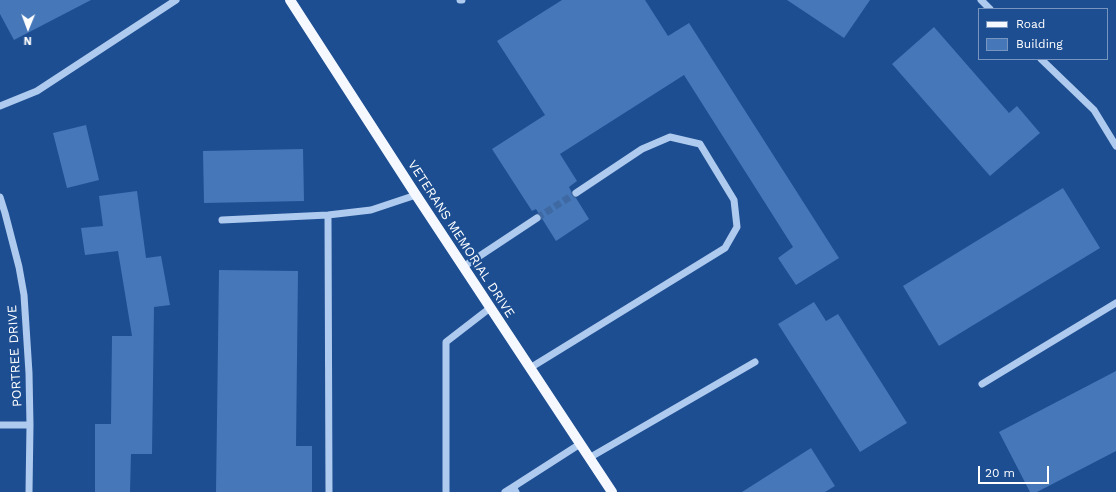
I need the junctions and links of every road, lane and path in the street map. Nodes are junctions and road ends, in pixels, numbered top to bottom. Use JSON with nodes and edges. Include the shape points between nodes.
{"nodes":[{"id":1,"x":176,"y":0,"type":"edge"},
{"id":2,"x":290,"y":0,"type":"edge"},
{"id":3,"x":981,"y":0,"type":"edge"},
{"id":4,"x":989,"y":8,"type":"edge"},
{"id":5,"x":1042,"y":60,"type":"edge"},
{"id":6,"x":0,"y":106,"type":"edge"},
{"id":7,"x":1116,"y":146,"type":"edge"},
{"id":8,"x":576,"y":193,"type":"tunnel mouth"},
{"id":9,"x":416,"y":196,"type":"junction"},
{"id":10,"x":0,"y":197,"type":"edge"},
{"id":11,"x":328,"y":215,"type":"junction"},
{"id":12,"x":537,"y":218,"type":"tunnel mouth"},
{"id":13,"x":222,"y":220,"type":"dead end"},
{"id":14,"x":463,"y":267,"type":"junction"},
{"id":15,"x":1116,"y":303,"type":"edge"},
{"id":16,"x":490,"y":308,"type":"junction"},
{"id":17,"x":755,"y":362,"type":"dead end"},
{"id":18,"x":530,"y":368,"type":"junction"},
{"id":19,"x":982,"y":384,"type":"dead end"},
{"id":20,"x":0,"y":425,"type":"edge"},
{"id":21,"x":30,"y":425,"type":"junction"},
{"id":22,"x":580,"y":444,"type":"junction"},
{"id":23,"x":589,"y":458,"type":"junction"},
{"id":24,"x":514,"y":490,"type":"edge"},
{"id":25,"x":29,"y":492,"type":"edge"},
{"id":26,"x":329,"y":492,"type":"edge"},
{"id":27,"x":446,"y":492,"type":"edge"},
{"id":28,"x":506,"y":492,"type":"edge"},
{"id":29,"x":612,"y":492,"type":"edge"}],
"edges":[{"from":1,"to":6,"type":"street","via":[[37,91]]},
{"from":2,"to":9,"type":"main road","name":"VETERANS MEMORIAL DRIVE"},
{"from":3,"to":4,"type":"street"},
{"from":5,"to":7,"type":"street","via":[[1094,110]]},
{"from":8,"to":18,"type":"street","via":[[642,149],[670,137],[700,144],[734,200],[737,227],[725,248]]},
{"from":9,"to":11,"type":"street","via":[[371,210]]},
{"from":9,"to":14,"type":"main road","name":"VETERANS MEMORIAL DRIVE"},
{"from":10,"to":21,"type":"street","name":"PORTREE DRIVE","via":[[24,294]]},
{"from":11,"to":13,"type":"street"},
{"from":11,"to":26,"type":"street"},
{"from":12,"to":14,"type":"street"},
{"from":14,"to":16,"type":"main road","name":"VETERANS MEMORIAL DRIVE"},
{"from":15,"to":19,"type":"street"},
{"from":16,"to":18,"type":"main road","name":"VETERANS MEMORIAL DRIVE"},
{"from":16,"to":27,"type":"street","via":[[446,342]]},
{"from":17,"to":23,"type":"street"},
{"from":18,"to":22,"type":"main road","name":"VETERANS MEMORIAL DRIVE"},
{"from":20,"to":21,"type":"street"},
{"from":21,"to":25,"type":"street","name":"PORTREE DRIVE"},
{"from":22,"to":23,"type":"main road","name":"VETERANS MEMORIAL DRIVE"},
{"from":22,"to":24,"type":"street"},
{"from":23,"to":29,"type":"main road","name":"VETERANS MEMORIAL DRIVE"},
{"from":24,"to":28,"type":"street"}]}
